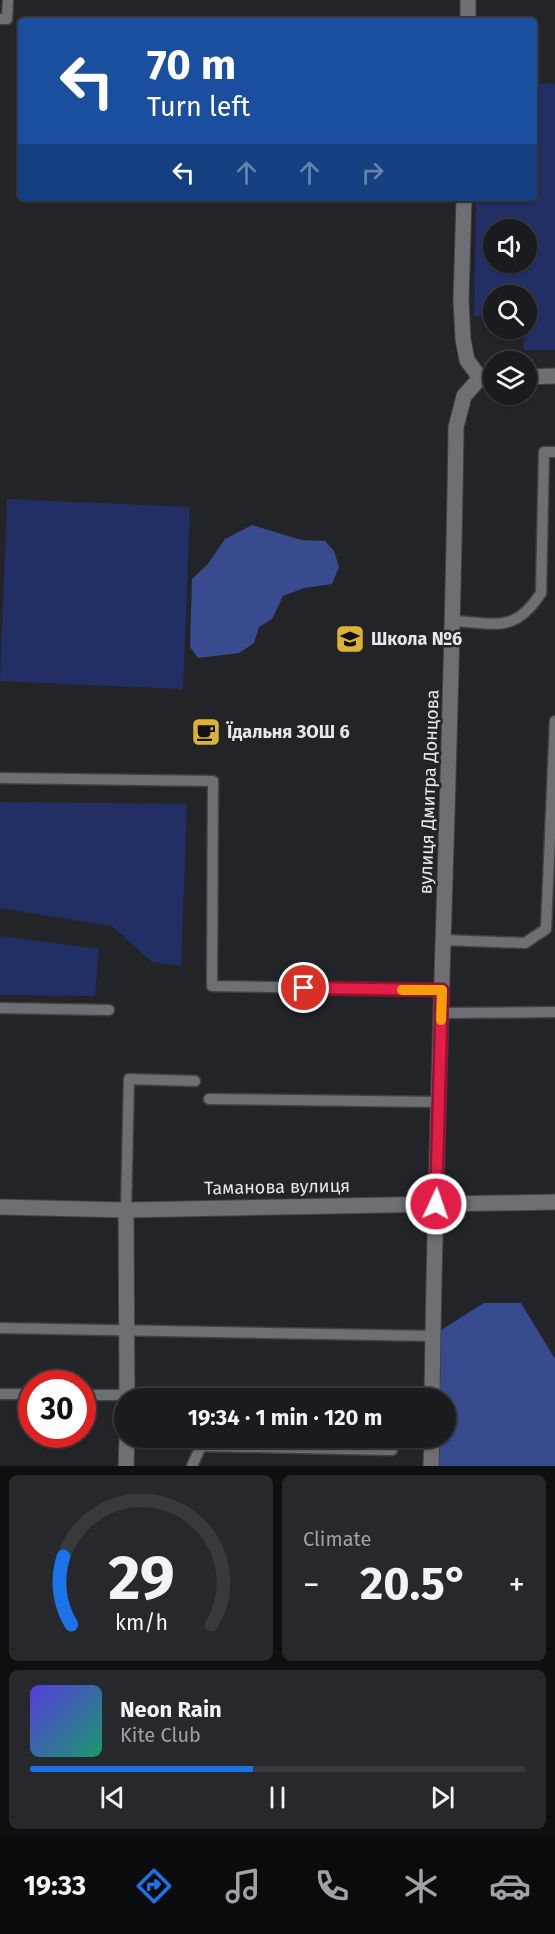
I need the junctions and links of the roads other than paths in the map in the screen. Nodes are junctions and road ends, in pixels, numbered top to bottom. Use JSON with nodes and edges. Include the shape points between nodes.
{"nodes":[{"id":1,"x":8,"y":0,"type":"edge"},
{"id":2,"x":468,"y":0,"type":"edge"},
{"id":3,"x":468,"y":18,"type":"edge"},
{"id":4,"x":0,"y":19,"type":"edge"},
{"id":5,"x":464,"y":201,"type":"edge"},
{"id":6,"x":483,"y":374,"type":"edge"},
{"id":7,"x":555,"y":376,"type":"edge"},
{"id":8,"x":537,"y":377,"type":"edge"},
{"id":9,"x":483,"y":381,"type":"edge"},
{"id":10,"x":555,"y":452,"type":"edge"},
{"id":11,"x":453,"y":621,"type":"junction"},
{"id":12,"x":555,"y":721,"type":"edge"},
{"id":13,"x":0,"y":778,"type":"edge"},
{"id":14,"x":553,"y":798,"type":"edge"},
{"id":15,"x":551,"y":896,"type":"edge"},
{"id":16,"x":444,"y":940,"type":"junction"},
{"id":17,"x":442,"y":990,"type":"junction"},
{"id":18,"x":0,"y":1008,"type":"edge"},
{"id":19,"x":109,"y":1010,"type":"dead end"},
{"id":20,"x":555,"y":1012,"type":"edge"},
{"id":21,"x":442,"y":1013,"type":"junction"},
{"id":22,"x":195,"y":1081,"type":"dead end"},
{"id":23,"x":209,"y":1099,"type":"dead end"},
{"id":24,"x":439,"y":1102,"type":"junction"},
{"id":25,"x":555,"y":1202,"type":"edge"},
{"id":26,"x":436,"y":1204,"type":"junction"},
{"id":27,"x":0,"y":1207,"type":"edge"},
{"id":28,"x":126,"y":1210,"type":"junction"},
{"id":29,"x":0,"y":1328,"type":"edge"},
{"id":30,"x":126,"y":1329,"type":"junction"},
{"id":31,"x":433,"y":1336,"type":"junction"},
{"id":32,"x":127,"y":1388,"type":"edge"},
{"id":33,"x":432,"y":1388,"type":"edge"},
{"id":34,"x":0,"y":1394,"type":"edge"},
{"id":35,"x":18,"y":1394,"type":"edge"},
{"id":36,"x":96,"y":1396,"type":"edge"},
{"id":37,"x":114,"y":1396,"type":"edge"},
{"id":38,"x":127,"y":1448,"type":"edge"},
{"id":39,"x":432,"y":1448,"type":"edge"},
{"id":40,"x":392,"y":1450,"type":"dead end"},
{"id":41,"x":126,"y":1466,"type":"edge"},
{"id":42,"x":192,"y":1466,"type":"edge"},
{"id":43,"x":431,"y":1466,"type":"edge"}],
"edges":[{"from":1,"to":4,"type":"lane","via":[[7,18]]},
{"from":2,"to":3,"type":"street"},
{"from":5,"to":6,"type":"street","name":"вулиця Дмитра Донцова","via":[[463,339],[467,360]]},
{"from":7,"to":8,"type":"street"},
{"from":9,"to":11,"type":"street","name":"вулиця Дмитра Донцова","via":[[464,396],[456,427]]},
{"from":10,"to":11,"type":"lane","via":[[544,452],[541,593],[530,611],[508,624]]},
{"from":11,"to":16,"type":"street","name":"вулиця Дмитра Донцова"},
{"from":12,"to":14,"type":"lane"},
{"from":13,"to":17,"type":"lane","via":[[213,781],[212,986]]},
{"from":14,"to":15,"type":"lane"},
{"from":15,"to":16,"type":"lane","via":[[546,929],[525,943]]},
{"from":16,"to":17,"type":"street","name":"вулиця Дмитра Донцова"},
{"from":17,"to":21,"type":"street","name":"вулиця Дмитра Донцова"},
{"from":18,"to":19,"type":"lane"},
{"from":20,"to":21,"type":"lane"},
{"from":21,"to":24,"type":"street","name":"вулиця Дмитра Донцова"},
{"from":22,"to":28,"type":"lane","via":[[129,1079]]},
{"from":23,"to":24,"type":"lane"},
{"from":24,"to":26,"type":"street","name":"вулиця Дмитра Донцова"},
{"from":25,"to":26,"type":"street","name":"Таманова вулиця"},
{"from":26,"to":28,"type":"street","name":"Таманова вулиця"},
{"from":26,"to":31,"type":"street","name":"вулиця Дмитра Донцова"},
{"from":27,"to":28,"type":"street","name":"Таманова вулиця"},
{"from":28,"to":30,"type":"street"},
{"from":29,"to":30,"type":"lane"},
{"from":30,"to":31,"type":"lane"},
{"from":30,"to":32,"type":"street"},
{"from":31,"to":33,"type":"street","name":"вулиця Дмитра Донцова"},
{"from":34,"to":35,"type":"lane"},
{"from":36,"to":37,"type":"lane"},
{"from":38,"to":41,"type":"street"},
{"from":39,"to":43,"type":"street"},
{"from":40,"to":42,"type":"lane","via":[[201,1446]]}]}
